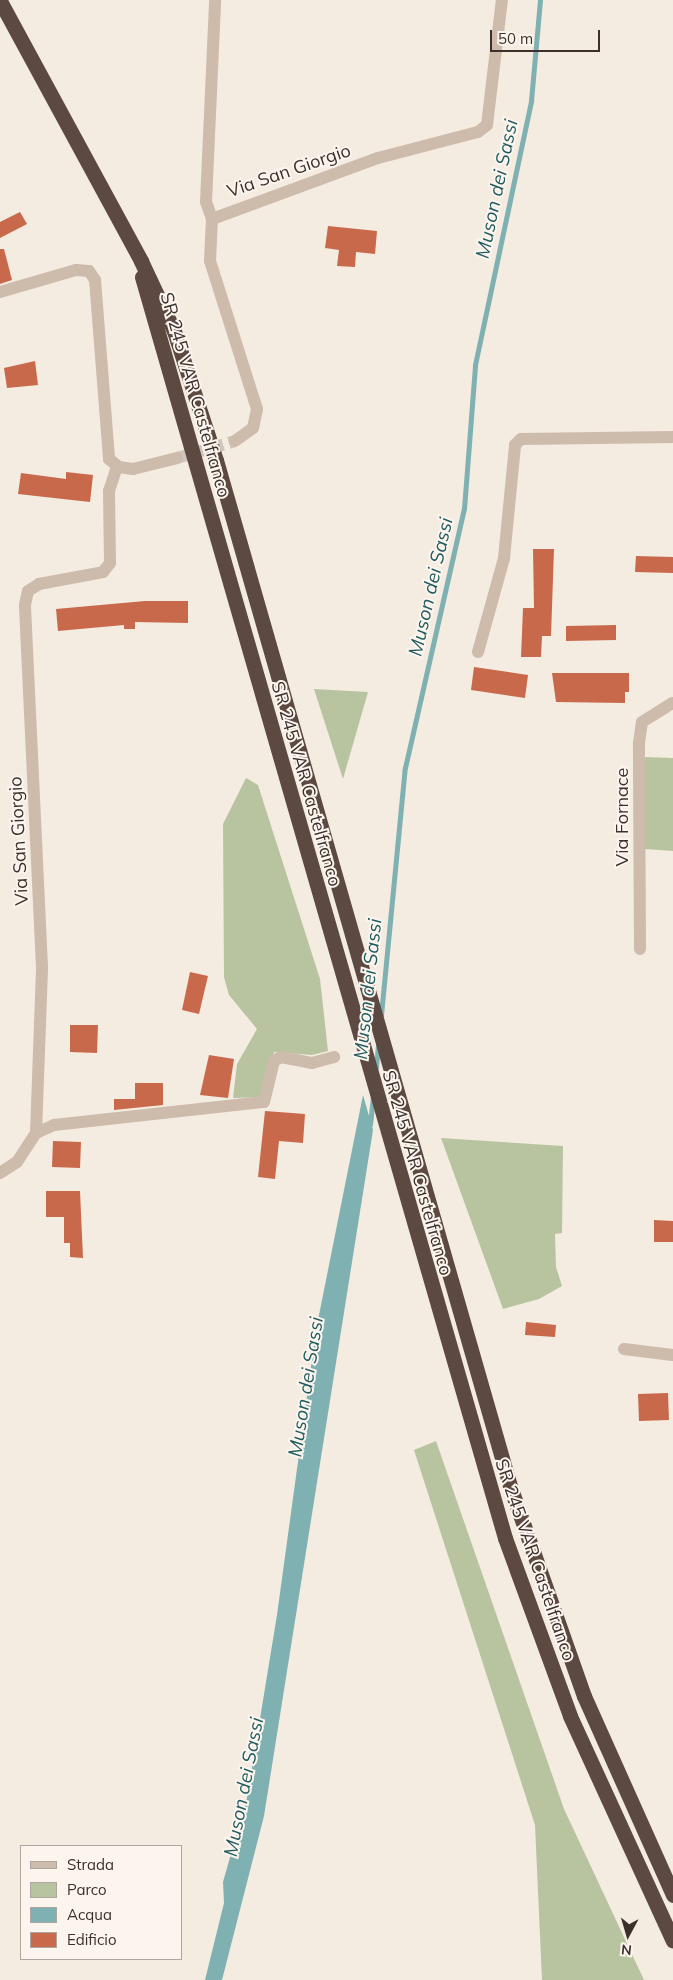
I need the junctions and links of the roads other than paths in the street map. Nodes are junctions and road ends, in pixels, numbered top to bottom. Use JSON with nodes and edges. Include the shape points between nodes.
{"nodes":[{"id":1,"x":215,"y":0,"type":"edge"},
{"id":2,"x":502,"y":0,"type":"edge"},
{"id":3,"x":0,"y":1,"type":"edge"},
{"id":4,"x":212,"y":219,"type":"junction"},
{"id":5,"x":122,"y":227,"type":"junction"},
{"id":6,"x":0,"y":292,"type":"edge"},
{"id":7,"x":673,"y":437,"type":"edge"},
{"id":8,"x":235,"y":441,"type":"tunnel mouth"},
{"id":9,"x":177,"y":458,"type":"tunnel mouth"},
{"id":10,"x":117,"y":466,"type":"junction"},
{"id":11,"x":478,"y":652,"type":"dead end"},
{"id":12,"x":673,"y":703,"type":"edge"},
{"id":13,"x":640,"y":949,"type":"dead end"},
{"id":14,"x":334,"y":1057,"type":"dead end"},
{"id":15,"x":36,"y":1133,"type":"junction"},
{"id":16,"x":0,"y":1173,"type":"edge"},
{"id":17,"x":624,"y":1349,"type":"dead end"},
{"id":18,"x":673,"y":1355,"type":"edge"},
{"id":19,"x":673,"y":1895,"type":"edge"},
{"id":20,"x":673,"y":1941,"type":"edge"}],
"edges":[{"from":1,"to":4,"type":"street","via":[[206,202]]},
{"from":2,"to":4,"type":"street","name":"Via San Giorgio","via":[[488,125],[478,132],[378,158]]},
{"from":3,"to":5,"type":"highway","name":"SR 245 VAR Castelfranco"},
{"from":4,"to":8,"type":"street","name":"Via San Giorgio","via":[[210,261],[229,329],[256,403],[255,424]]},
{"from":5,"to":19,"type":"highway","name":"SR 245 VAR Castelfranco","via":[[174,331],[216,460],[481,1390],[545,1590],[624,1790]]},
{"from":5,"to":20,"type":"highway","name":"SR 245 VAR Castelfranco","via":[[162,346],[421,1258],[502,1528],[552,1671],[592,1770]]},
{"from":6,"to":10,"type":"street","via":[[76,270],[89,271],[95,280],[104,432],[109,459]]},
{"from":7,"to":11,"type":"street","via":[[550,435],[520,439],[515,445],[504,558]]},
{"from":9,"to":10,"type":"street","via":[[133,469]]},
{"from":10,"to":15,"type":"street","name":"Via San Giorgio","via":[[109,491],[110,562],[103,572],[38,584],[28,591],[25,605],[42,967]]},
{"from":12,"to":13,"type":"street","name":"Via Fornace","via":[[642,722],[641,729]]},
{"from":14,"to":15,"type":"street","via":[[312,1063],[281,1058],[274,1061],[264,1102],[54,1126]]},
{"from":15,"to":16,"type":"street","via":[[17,1162]]},
{"from":17,"to":18,"type":"street"}]}
